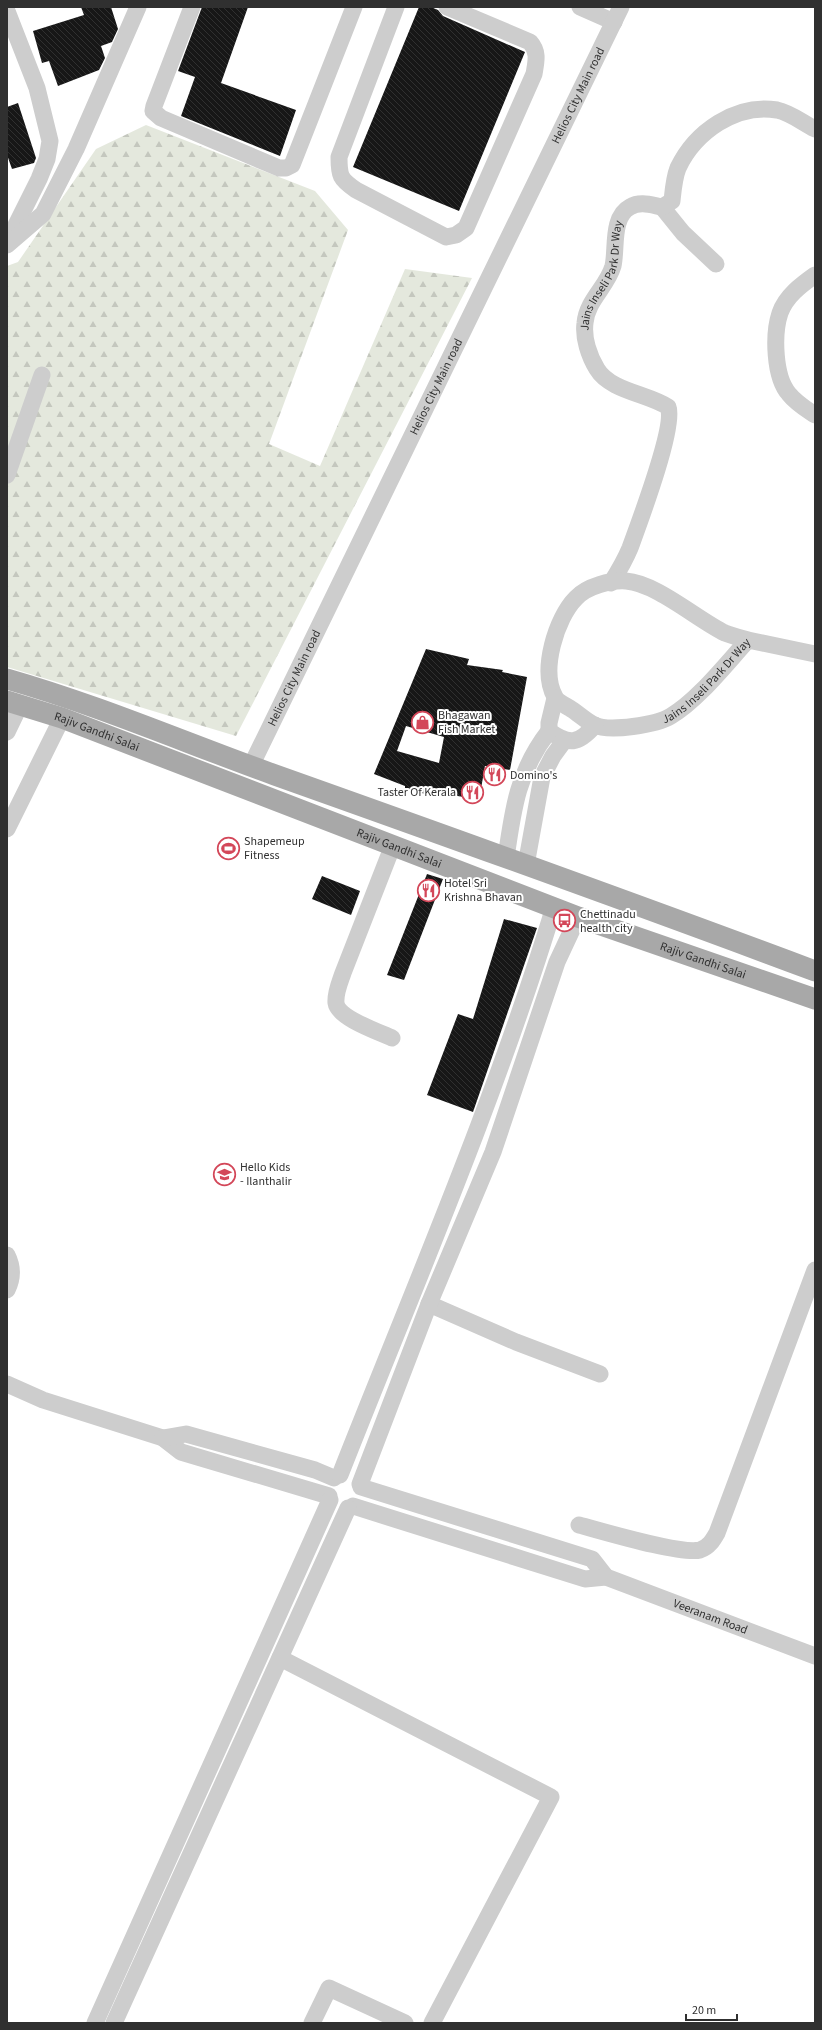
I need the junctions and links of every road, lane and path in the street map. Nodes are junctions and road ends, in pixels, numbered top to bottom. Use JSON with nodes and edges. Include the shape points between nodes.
{"nodes":[{"id":1,"x":138,"y":7,"type":"edge"},
{"id":2,"x":192,"y":7,"type":"edge"},
{"id":3,"x":354,"y":7,"type":"edge"},
{"id":4,"x":396,"y":7,"type":"edge"},
{"id":5,"x":447,"y":7,"type":"edge"},
{"id":6,"x":580,"y":7,"type":"edge"},
{"id":7,"x":7,"y":11,"type":"edge"},
{"id":8,"x":618,"y":14,"type":"edge"},
{"id":9,"x":815,"y":129,"type":"edge"},
{"id":10,"x":662,"y":207,"type":"junction"},
{"id":11,"x":7,"y":244,"type":"edge"},
{"id":12,"x":716,"y":264,"type":"dead end"},
{"id":13,"x":815,"y":275,"type":"edge"},
{"id":14,"x":42,"y":375,"type":"dead end"},
{"id":15,"x":815,"y":415,"type":"edge"},
{"id":16,"x":7,"y":474,"type":"edge"},
{"id":17,"x":612,"y":583,"type":"junction"},
{"id":18,"x":748,"y":640,"type":"junction"},
{"id":19,"x":815,"y":654,"type":"edge"},
{"id":20,"x":7,"y":679,"type":"edge"},
{"id":21,"x":555,"y":698,"type":"junction"},
{"id":22,"x":13,"y":703,"type":"edge"},
{"id":23,"x":62,"y":718,"type":"junction"},
{"id":24,"x":595,"y":725,"type":"junction"},
{"id":25,"x":550,"y":731,"type":"junction"},
{"id":26,"x":7,"y":732,"type":"edge"},
{"id":27,"x":564,"y":741,"type":"junction"},
{"id":28,"x":251,"y":766,"type":"junction"},
{"id":29,"x":7,"y":829,"type":"edge"},
{"id":30,"x":393,"y":845,"type":"junction"},
{"id":31,"x":506,"y":858,"type":"junction"},
{"id":32,"x":526,"y":865,"type":"junction"},
{"id":33,"x":554,"y":907,"type":"junction"},
{"id":34,"x":578,"y":917,"type":"junction"},
{"id":35,"x":815,"y":970,"type":"edge"},
{"id":36,"x":815,"y":999,"type":"edge"},
{"id":37,"x":392,"y":1038,"type":"dead end"},
{"id":38,"x":478,"y":1130,"type":"junction"},
{"id":39,"x":497,"y":1138,"type":"junction"},
{"id":40,"x":7,"y":1255,"type":"edge"},
{"id":41,"x":422,"y":1268,"type":"junction"},
{"id":42,"x":815,"y":1270,"type":"edge"},
{"id":43,"x":442,"y":1274,"type":"junction"},
{"id":44,"x":7,"y":1290,"type":"edge"},
{"id":45,"x":429,"y":1304,"type":"junction"},
{"id":46,"x":600,"y":1374,"type":"dead end"},
{"id":47,"x":7,"y":1384,"type":"edge"},
{"id":48,"x":163,"y":1438,"type":"junction"},
{"id":49,"x":315,"y":1470,"type":"junction"},
{"id":50,"x":337,"y":1476,"type":"junction"},
{"id":51,"x":360,"y":1486,"type":"junction"},
{"id":52,"x":308,"y":1489,"type":"junction"},
{"id":53,"x":330,"y":1498,"type":"junction"},
{"id":54,"x":350,"y":1507,"type":"junction"},
{"id":55,"x":579,"y":1525,"type":"dead end"},
{"id":56,"x":606,"y":1577,"type":"junction"},
{"id":57,"x":815,"y":1656,"type":"edge"},
{"id":58,"x":280,"y":1658,"type":"junction"},
{"id":59,"x":95,"y":2023,"type":"edge"},
{"id":60,"x":114,"y":2023,"type":"edge"},
{"id":61,"x":312,"y":2023,"type":"edge"},
{"id":62,"x":405,"y":2023,"type":"edge"},
{"id":63,"x":432,"y":2023,"type":"edge"}],
"edges":[{"from":1,"to":11,"type":"street","via":[[76,149],[43,214]]},
{"from":2,"to":3,"type":"street","via":[[153,111],[160,118],[279,168],[292,165]]},
{"from":4,"to":5,"type":"street","via":[[339,157],[339,173],[345,182],[356,190],[446,237],[456,235],[466,228],[534,74],[537,60],[535,48],[530,42]]},
{"from":6,"to":8,"type":"street"},
{"from":7,"to":11,"type":"street","via":[[37,88],[50,141],[47,159],[39,179]]},
{"from":8,"to":28,"type":"street","name":"Helios City Main road"},
{"from":9,"to":10,"type":"street","via":[[778,110],[767,109],[740,113],[721,121],[701,136],[690,149],[678,169],[672,201]]},
{"from":10,"to":12,"type":"street","via":[[683,233]]},
{"from":10,"to":17,"type":"street","name":"Jains Inseli Park Dr Way","via":[[643,203],[629,207],[619,220],[612,268],[607,281],[588,310],[584,323],[590,356],[598,371],[616,385],[660,402],[668,407],[670,412],[656,472],[630,549]]},
{"from":13,"to":15,"type":"street","via":[[796,289],[780,313],[776,354],[778,375],[788,393]]},
{"from":14,"to":16,"type":"street"},
{"from":17,"to":18,"type":"street","via":[[627,581],[647,588],[726,633]]},
{"from":17,"to":21,"type":"street","via":[[583,592],[566,610],[550,658],[549,672]]},
{"from":18,"to":19,"type":"street","name":"Jains Inseli Park Dr Way"},
{"from":18,"to":24,"type":"street","name":"Jains Inseli Park Dr Way","via":[[685,706],[669,717],[621,728]]},
{"from":20,"to":28,"type":"main road","name":"Rajiv Gandhi Salai","via":[[65,696]]},
{"from":21,"to":24,"type":"street"},
{"from":21,"to":25,"type":"street","via":[[549,723]]},
{"from":22,"to":23,"type":"main road","name":"Rajiv Gandhi Salai"},
{"from":22,"to":26,"type":"street"},
{"from":23,"to":29,"type":"street"},
{"from":23,"to":30,"type":"main road","name":"Rajiv Gandhi Salai"},
{"from":24,"to":27,"type":"street","via":[[586,736]]},
{"from":25,"to":27,"type":"street"},
{"from":25,"to":31,"type":"street","via":[[526,766],[514,808]]},
{"from":27,"to":32,"type":"street","via":[[542,777]]},
{"from":28,"to":31,"type":"main road","name":"Rajiv Gandhi Salai"},
{"from":30,"to":33,"type":"main road","name":"Rajiv Gandhi Salai"},
{"from":30,"to":37,"type":"street","via":[[336,994],[338,1010],[346,1017]]},
{"from":31,"to":32,"type":"main road","name":"Rajiv Gandhi Salai"},
{"from":32,"to":35,"type":"main road","name":"Rajiv Gandhi Salai"},
{"from":33,"to":34,"type":"main road","name":"Rajiv Gandhi Salai"},
{"from":33,"to":38,"type":"street","via":[[534,972]]},
{"from":34,"to":36,"type":"main road","name":"Rajiv Gandhi Salai"},
{"from":34,"to":39,"type":"street","via":[[557,962]]},
{"from":38,"to":39,"type":"street"},
{"from":38,"to":41,"type":"street"},
{"from":39,"to":43,"type":"street"},
{"from":40,"to":44,"type":"street","via":[[12,1271]]},
{"from":41,"to":43,"type":"street"},
{"from":41,"to":50,"type":"street"},
{"from":42,"to":55,"type":"street","via":[[717,1533],[709,1544],[702,1549],[683,1550]]},
{"from":43,"to":45,"type":"street"},
{"from":45,"to":46,"type":"street","via":[[516,1342]]},
{"from":45,"to":51,"type":"street"},
{"from":47,"to":48,"type":"street","via":[[43,1400]]},
{"from":48,"to":49,"type":"street","via":[[186,1434]]},
{"from":48,"to":52,"type":"street","via":[[181,1452]]},
{"from":49,"to":50,"type":"street"},
{"from":49,"to":52,"type":"street"},
{"from":50,"to":51,"type":"street","via":[[352,1476]]},
{"from":50,"to":53,"type":"street","via":[[329,1486]]},
{"from":51,"to":54,"type":"street","via":[[360,1498]]},
{"from":51,"to":56,"type":"street","via":[[592,1559]]},
{"from":52,"to":53,"type":"street"},
{"from":53,"to":54,"type":"street","via":[[340,1507]]},
{"from":53,"to":59,"type":"street"},
{"from":54,"to":56,"type":"street","via":[[585,1579]]},
{"from":54,"to":58,"type":"street"},
{"from":56,"to":57,"type":"street","name":"Veeranam Road"},
{"from":58,"to":60,"type":"street"},
{"from":58,"to":63,"type":"street","via":[[551,1797]]},
{"from":61,"to":62,"type":"street","via":[[329,1988]]}]}
